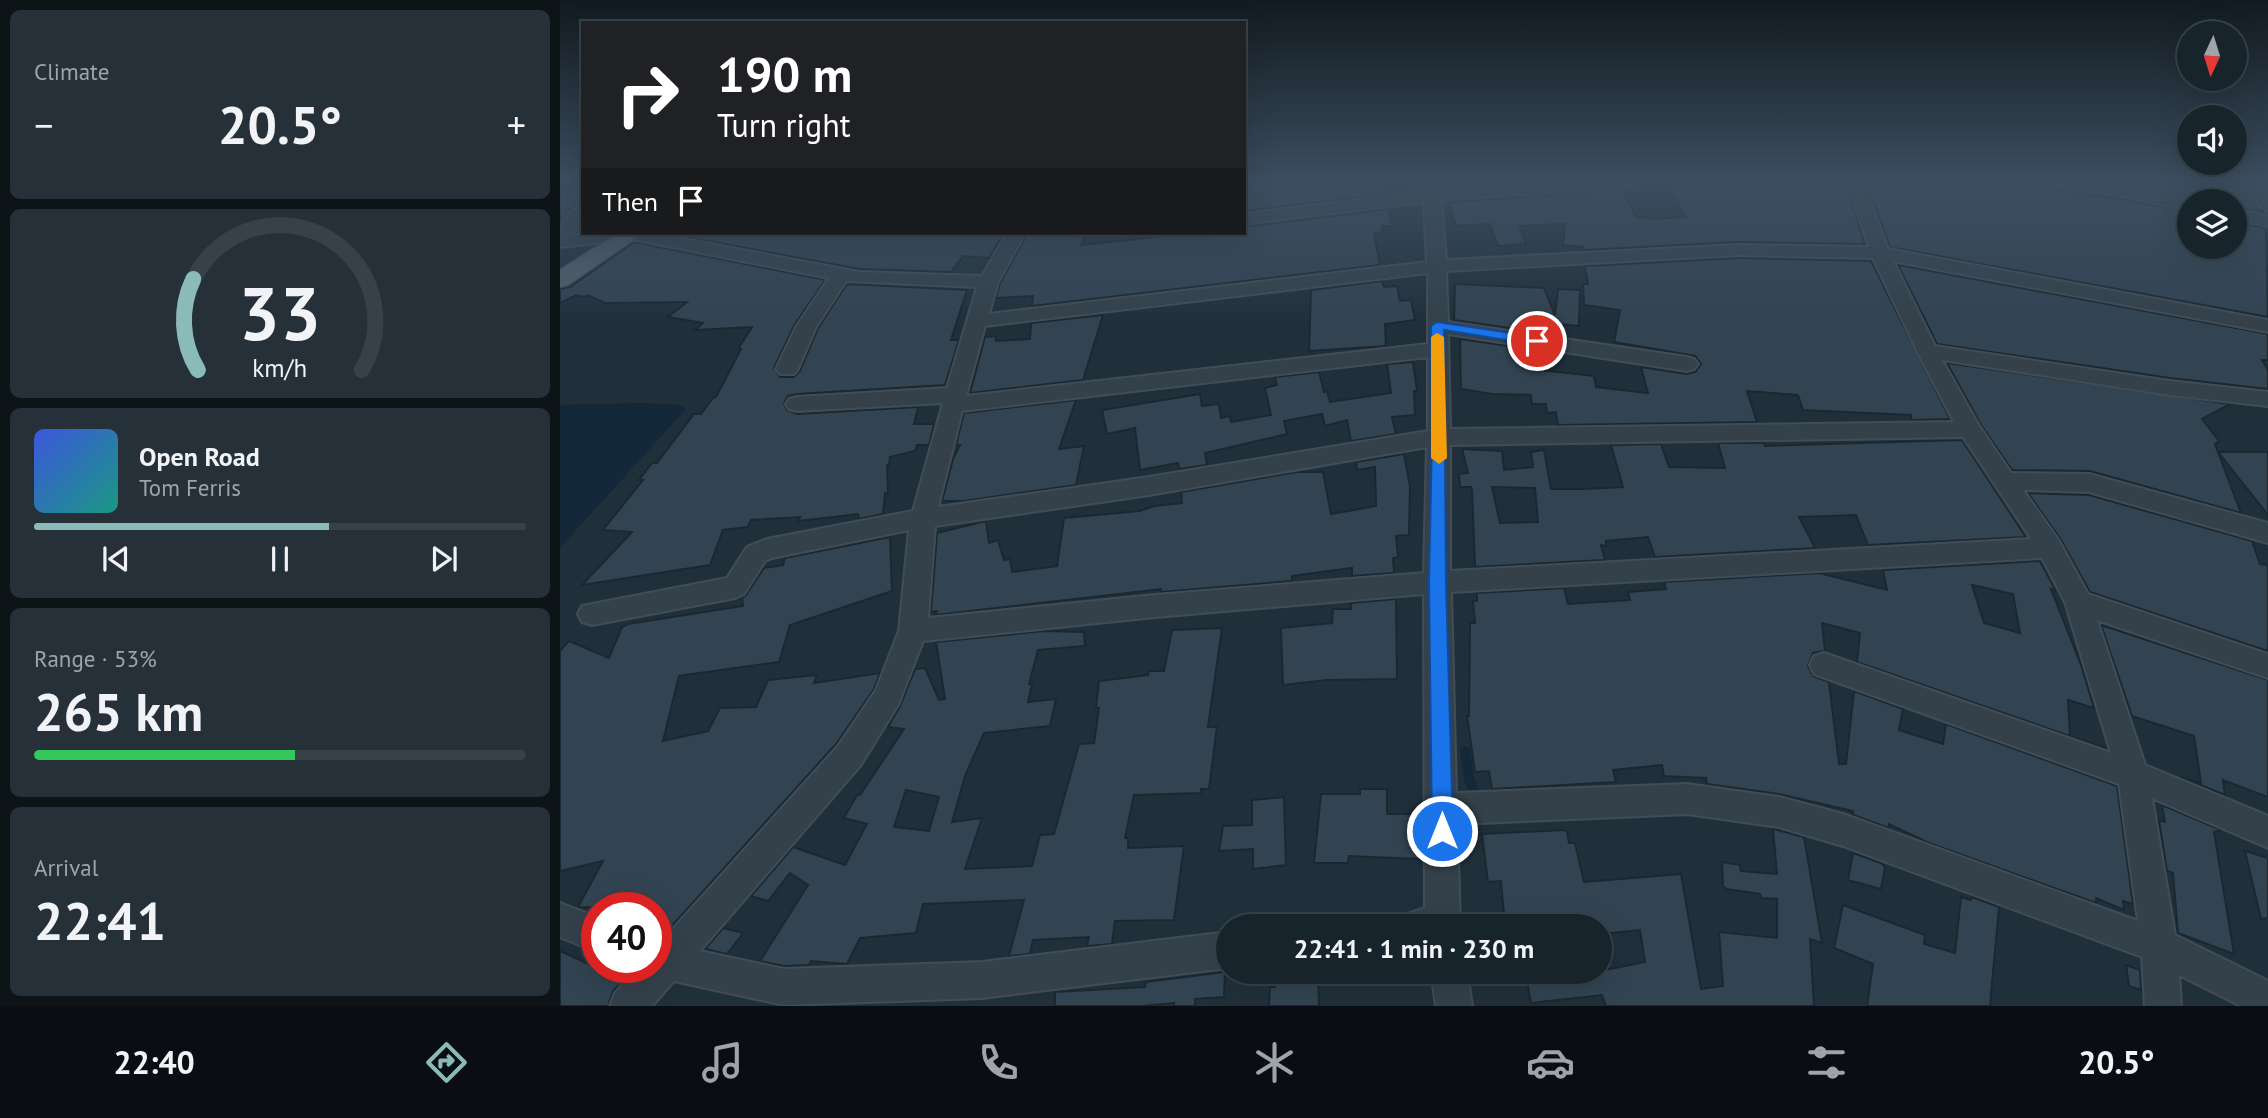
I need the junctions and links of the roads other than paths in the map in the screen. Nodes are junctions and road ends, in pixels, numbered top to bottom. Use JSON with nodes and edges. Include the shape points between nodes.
{"nodes":[{"id":1,"x":1435,"y":229,"type":"edge"},
{"id":2,"x":1872,"y":229,"type":"edge"},
{"id":3,"x":613,"y":235,"type":"edge"},
{"id":4,"x":628,"y":235,"type":"edge"},
{"id":5,"x":641,"y":235,"type":"edge"},
{"id":6,"x":1015,"y":235,"type":"edge"},
{"id":7,"x":560,"y":241,"type":"edge"},
{"id":8,"x":1880,"y":253,"type":"junction"},
{"id":9,"x":1437,"y":266,"type":"junction"},
{"id":10,"x":840,"y":275,"type":"junction"},
{"id":11,"x":560,"y":280,"type":"edge"},
{"id":12,"x":988,"y":282,"type":"junction"},
{"id":13,"x":979,"y":321,"type":"junction"},
{"id":14,"x":2268,"y":326,"type":"edge"},
{"id":15,"x":1437,"y":337,"type":"junction"},
{"id":16,"x":1927,"y":351,"type":"junction"},
{"id":17,"x":1687,"y":364,"type":"dead end"},
{"id":18,"x":787,"y":369,"type":"dead end"},
{"id":19,"x":2268,"y":399,"type":"edge"},
{"id":20,"x":954,"y":400,"type":"junction"},
{"id":21,"x":797,"y":404,"type":"dead end"},
{"id":22,"x":1969,"y":429,"type":"junction"},
{"id":23,"x":1439,"y":437,"type":"junction"},
{"id":24,"x":2002,"y":481,"type":"junction"},
{"id":25,"x":923,"y":518,"type":"junction"},
{"id":26,"x":2268,"y":533,"type":"edge"},
{"id":27,"x":2050,"y":548,"type":"junction"},
{"id":28,"x":1437,"y":582,"type":"junction"},
{"id":29,"x":2078,"y":602,"type":"junction"},
{"id":30,"x":592,"y":614,"type":"dead end"},
{"id":31,"x":913,"y":631,"type":"junction"},
{"id":32,"x":1824,"y":665,"type":"dead end"},
{"id":33,"x":2268,"y":666,"type":"edge"},
{"id":34,"x":2133,"y":775,"type":"junction"},
{"id":35,"x":1442,"y":808,"type":"junction"},
{"id":36,"x":2268,"y":832,"type":"edge"},
{"id":37,"x":1436,"y":914,"type":"edge"},
{"id":38,"x":560,"y":920,"type":"edge"},
{"id":39,"x":581,"y":928,"type":"edge"},
{"id":40,"x":2159,"y":946,"type":"junction"},
{"id":41,"x":672,"y":950,"type":"edge"},
{"id":42,"x":1216,"y":952,"type":"edge"},
{"id":43,"x":672,"y":963,"type":"edge"},
{"id":44,"x":645,"y":983,"type":"edge"},
{"id":45,"x":1451,"y":984,"type":"edge"},
{"id":46,"x":2268,"y":1000,"type":"edge"},
{"id":47,"x":628,"y":1006,"type":"edge"},
{"id":48,"x":1454,"y":1006,"type":"edge"},
{"id":49,"x":2163,"y":1006,"type":"edge"}],
"edges":[{"from":1,"to":9,"type":"street"},
{"from":2,"to":8,"type":"street"},
{"from":3,"to":7,"type":"street"},
{"from":4,"to":11,"type":"main road"},
{"from":5,"to":10,"type":"street"},
{"from":6,"to":12,"type":"street"},
{"from":8,"to":9,"type":"street","via":[[1738,250]]},
{"from":8,"to":14,"type":"street"},
{"from":8,"to":16,"type":"street"},
{"from":9,"to":13,"type":"street"},
{"from":9,"to":15,"type":"street"},
{"from":10,"to":12,"type":"street"},
{"from":10,"to":18,"type":"street","via":[[811,319]]},
{"from":12,"to":13,"type":"street"},
{"from":13,"to":20,"type":"street"},
{"from":15,"to":17,"type":"street"},
{"from":15,"to":20,"type":"street"},
{"from":15,"to":23,"type":"street"},
{"from":16,"to":19,"type":"street"},
{"from":16,"to":22,"type":"street"},
{"from":20,"to":21,"type":"street"},
{"from":20,"to":25,"type":"street"},
{"from":22,"to":23,"type":"street"},
{"from":22,"to":24,"type":"street"},
{"from":23,"to":25,"type":"street"},
{"from":23,"to":28,"type":"street"},
{"from":24,"to":26,"type":"street","via":[[2089,483]]},
{"from":24,"to":27,"type":"street"},
{"from":25,"to":30,"type":"street","via":[[767,549],[757,554],[735,587]]},
{"from":25,"to":31,"type":"street"},
{"from":27,"to":28,"type":"street"},
{"from":27,"to":29,"type":"street"},
{"from":28,"to":31,"type":"street"},
{"from":28,"to":35,"type":"street"},
{"from":29,"to":33,"type":"street"},
{"from":29,"to":34,"type":"street"},
{"from":31,"to":41,"type":"street","via":[[888,696],[849,756]]},
{"from":32,"to":34,"type":"street"},
{"from":34,"to":36,"type":"street"},
{"from":34,"to":40,"type":"street"},
{"from":35,"to":37,"type":"street"},
{"from":35,"to":40,"type":"street","via":[[1687,799],[1779,813],[1843,830]]},
{"from":38,"to":39,"type":"street"},
{"from":40,"to":46,"type":"street"},
{"from":40,"to":49,"type":"street"},
{"from":42,"to":43,"type":"street","via":[[982,981],[888,985],[784,987]]},
{"from":44,"to":47,"type":"street"},
{"from":45,"to":48,"type":"street"}]}
